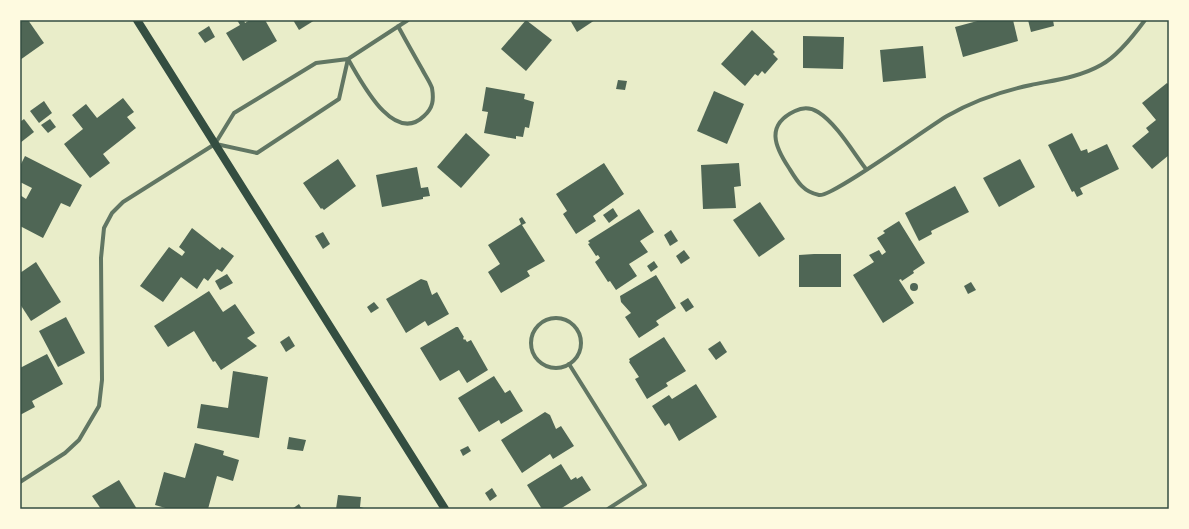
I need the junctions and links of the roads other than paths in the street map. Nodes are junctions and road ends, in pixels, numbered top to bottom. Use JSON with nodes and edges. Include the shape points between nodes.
{"nodes":[{"id":1,"x":137,"y":20,"type":"edge"},
{"id":2,"x":408,"y":20,"type":"edge"},
{"id":3,"x":1145,"y":20,"type":"edge"},
{"id":4,"x":398,"y":26,"type":"junction"},
{"id":5,"x":348,"y":59,"type":"junction"},
{"id":6,"x":215,"y":144,"type":"junction"},
{"id":7,"x":866,"y":169,"type":"junction"},
{"id":8,"x":569,"y":364,"type":"junction"},
{"id":9,"x":20,"y":482,"type":"edge"},
{"id":10,"x":445,"y":509,"type":"edge"},
{"id":11,"x":608,"y":509,"type":"edge"}],
"edges":[{"from":1,"to":6,"type":"main road"},
{"from":2,"to":4,"type":"street"},
{"from":3,"to":7,"type":"street","via":[[1129,41],[1102,65],[1072,76],[982,99],[947,116]]},
{"from":4,"to":5,"type":"street"},
{"from":4,"to":5,"type":"street","via":[[431,87],[432,107],[416,122],[408,124],[387,115],[375,102]]},
{"from":5,"to":6,"type":"street","via":[[316,63],[234,113]]},
{"from":5,"to":6,"type":"street","via":[[339,100],[257,153]]},
{"from":6,"to":9,"type":"street","via":[[123,202],[112,212],[104,228],[101,258],[102,380],[99,406],[79,440]]},
{"from":6,"to":10,"type":"main road"},
{"from":7,"to":7,"type":"street","via":[[831,124],[810,108],[799,109],[779,123],[775,136],[778,151],[802,188],[813,194],[822,196]]},
{"from":8,"to":8,"type":"street","via":[[580,351],[580,334],[575,326],[560,318],[543,322],[537,327],[531,341],[535,356],[547,366],[554,368]]},
{"from":8,"to":11,"type":"street","via":[[645,485]]}]}
